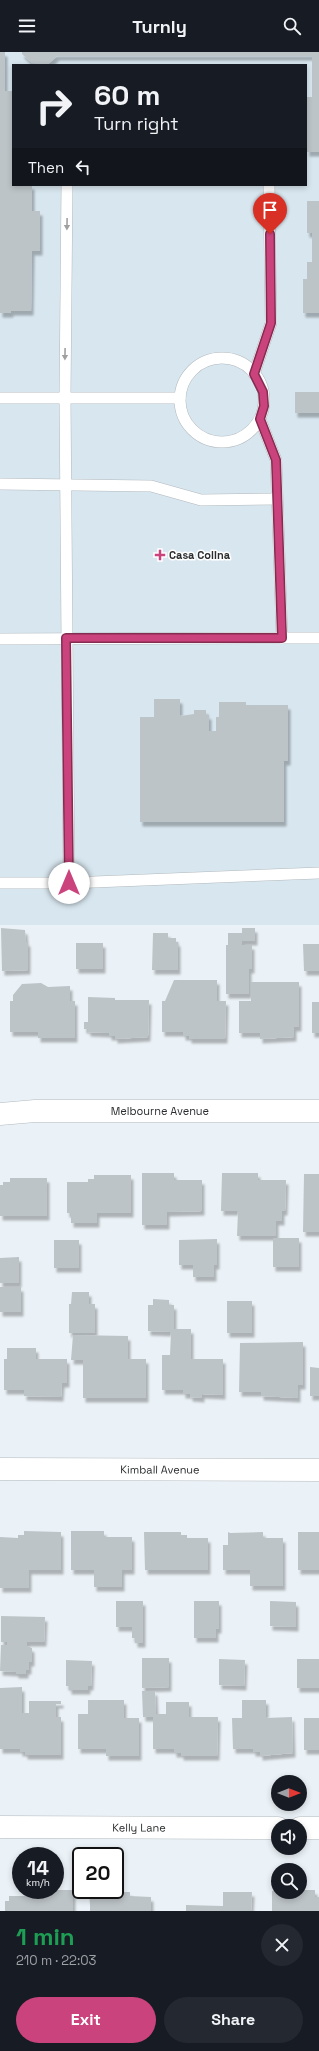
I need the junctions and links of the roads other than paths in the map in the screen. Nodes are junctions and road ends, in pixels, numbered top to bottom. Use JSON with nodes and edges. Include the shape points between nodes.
{"nodes":[{"id":1,"x":68,"y":186,"type":"edge"},
{"id":2,"x":269,"y":186,"type":"edge"},
{"id":3,"x":254,"y":374,"type":"junction"},
{"id":4,"x":65,"y":397,"type":"junction"},
{"id":5,"x":0,"y":398,"type":"edge"},
{"id":6,"x":180,"y":398,"type":"junction"},
{"id":7,"x":260,"y":419,"type":"junction"},
{"id":8,"x":0,"y":484,"type":"edge"},
{"id":9,"x":66,"y":485,"type":"junction"},
{"id":10,"x":276,"y":499,"type":"junction"},
{"id":11,"x":66,"y":638,"type":"junction"},
{"id":12,"x":282,"y":638,"type":"junction"},
{"id":13,"x":319,"y":638,"type":"edge"},
{"id":14,"x":0,"y":639,"type":"edge"},
{"id":15,"x":319,"y":873,"type":"edge"},
{"id":16,"x":0,"y":883,"type":"edge"},
{"id":17,"x":69,"y":883,"type":"junction"},
{"id":18,"x":319,"y":1111,"type":"edge"},
{"id":19,"x":0,"y":1114,"type":"edge"},
{"id":20,"x":0,"y":1469,"type":"edge"},
{"id":21,"x":319,"y":1470,"type":"edge"},
{"id":22,"x":0,"y":1827,"type":"edge"},
{"id":23,"x":271,"y":1828,"type":"edge"},
{"id":24,"x":307,"y":1828,"type":"edge"},
{"id":25,"x":319,"y":1828,"type":"edge"}],
"edges":[{"from":1,"to":4,"type":"lane","one_way":true},
{"from":2,"to":3,"type":"lane","via":[[271,323]]},
{"from":3,"to":6,"type":"lane","via":[[238,361],[225,358],[211,359],[199,365],[189,375],[182,386]]},
{"from":3,"to":7,"type":"lane","via":[[263,392],[264,406]]},
{"from":4,"to":5,"type":"lane"},
{"from":4,"to":6,"type":"lane"},
{"from":4,"to":9,"type":"lane"},
{"from":6,"to":7,"type":"lane","via":[[183,414],[189,426],[200,436],[212,441],[226,442],[240,438]]},
{"from":7,"to":10,"type":"lane","via":[[276,460]]},
{"from":8,"to":9,"type":"lane"},
{"from":9,"to":10,"type":"lane","via":[[151,486],[201,500]]},
{"from":9,"to":11,"type":"lane"},
{"from":10,"to":12,"type":"lane"},
{"from":11,"to":12,"type":"lane"},
{"from":11,"to":14,"type":"lane"},
{"from":11,"to":17,"type":"lane"},
{"from":12,"to":13,"type":"lane"},
{"from":15,"to":17,"type":"lane"},
{"from":16,"to":17,"type":"lane"},
{"from":18,"to":19,"type":"street","name":"Melbourne Avenue","via":[[35,1111]]},
{"from":20,"to":21,"type":"street","name":"Kimball Avenue"},
{"from":22,"to":23,"type":"street","name":"Kelly Lane"},
{"from":24,"to":25,"type":"street"}]}
